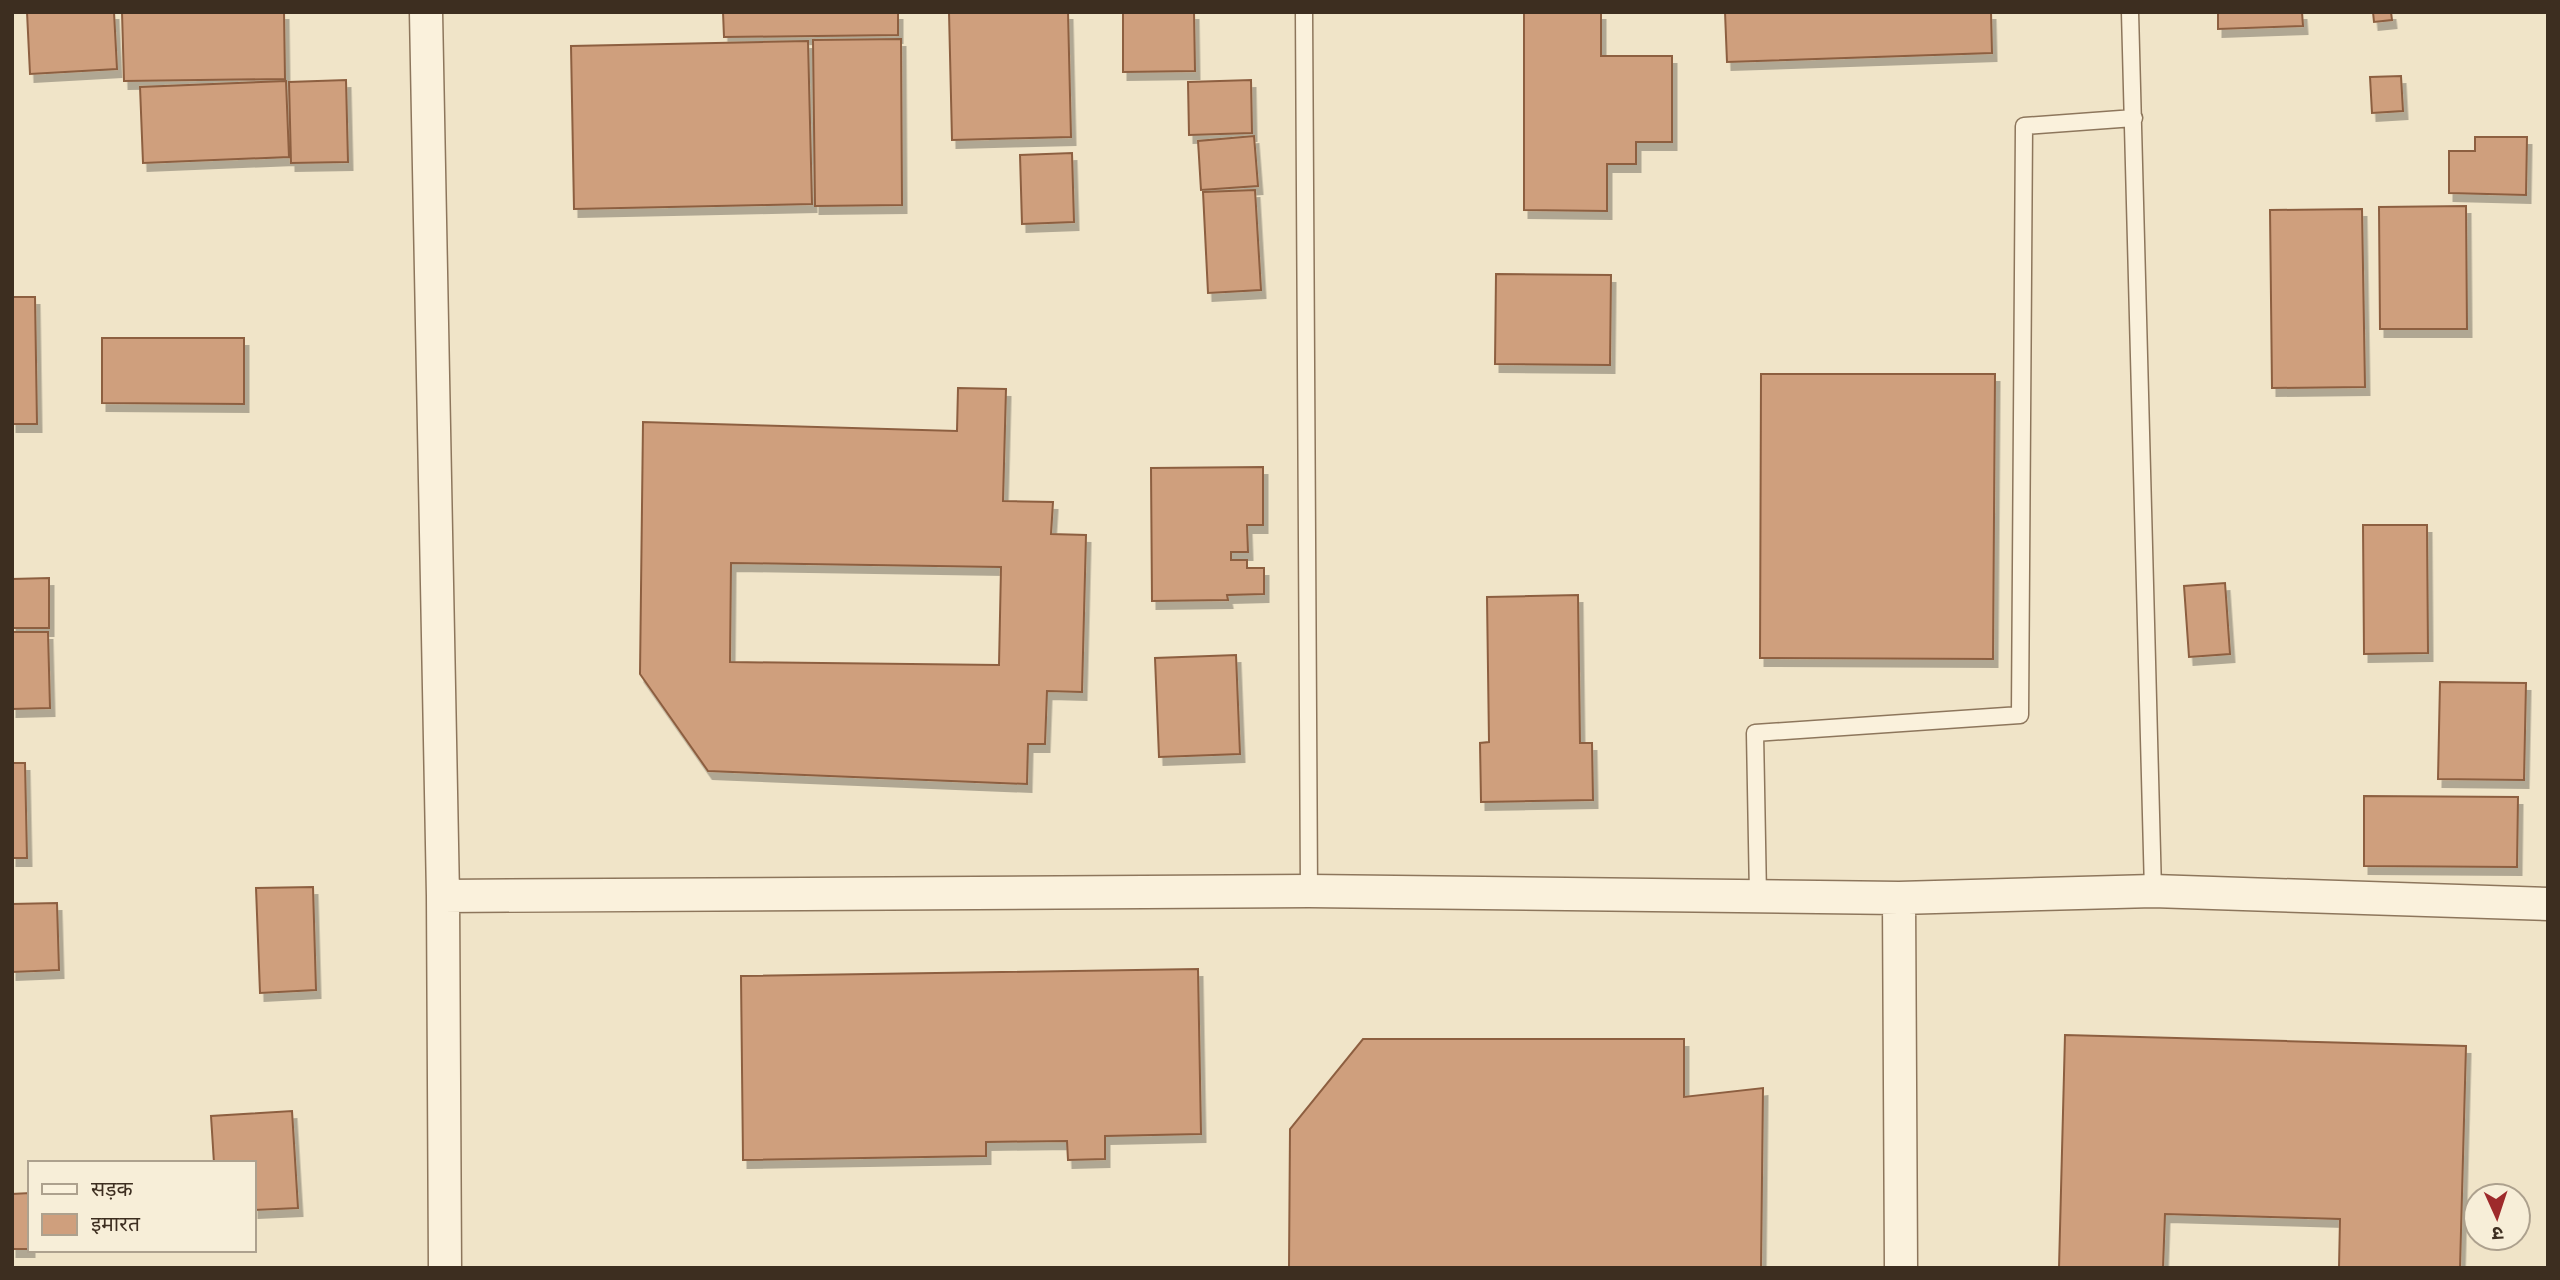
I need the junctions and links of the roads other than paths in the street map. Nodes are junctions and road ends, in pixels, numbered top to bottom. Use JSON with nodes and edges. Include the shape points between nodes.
{"nodes":[{"id":1,"x":426,"y":12,"type":"edge"},
{"id":2,"x":1304,"y":12,"type":"edge"},
{"id":3,"x":2130,"y":12,"type":"edge"},
{"id":4,"x":2134,"y":118,"type":"junction"},
{"id":5,"x":1309,"y":891,"type":"junction"},
{"id":6,"x":2153,"y":891,"type":"junction"},
{"id":7,"x":443,"y":896,"type":"junction"},
{"id":8,"x":1758,"y":896,"type":"junction"},
{"id":9,"x":1899,"y":898,"type":"junction"},
{"id":10,"x":2548,"y":904,"type":"edge"},
{"id":11,"x":445,"y":1268,"type":"edge"},
{"id":12,"x":1900,"y":1268,"type":"edge"}],
"edges":[{"from":1,"to":7,"type":"street"},
{"from":2,"to":5,"type":"lane"},
{"from":3,"to":4,"type":"lane"},
{"from":4,"to":6,"type":"lane"},
{"from":4,"to":8,"type":"lane","via":[[2024,126],[2020,715],[1755,733]]},
{"from":5,"to":7,"type":"street"},
{"from":5,"to":8,"type":"street"},
{"from":6,"to":9,"type":"street"},
{"from":6,"to":10,"type":"street"},
{"from":7,"to":11,"type":"street"},
{"from":8,"to":9,"type":"street"},
{"from":9,"to":12,"type":"street"}]}
